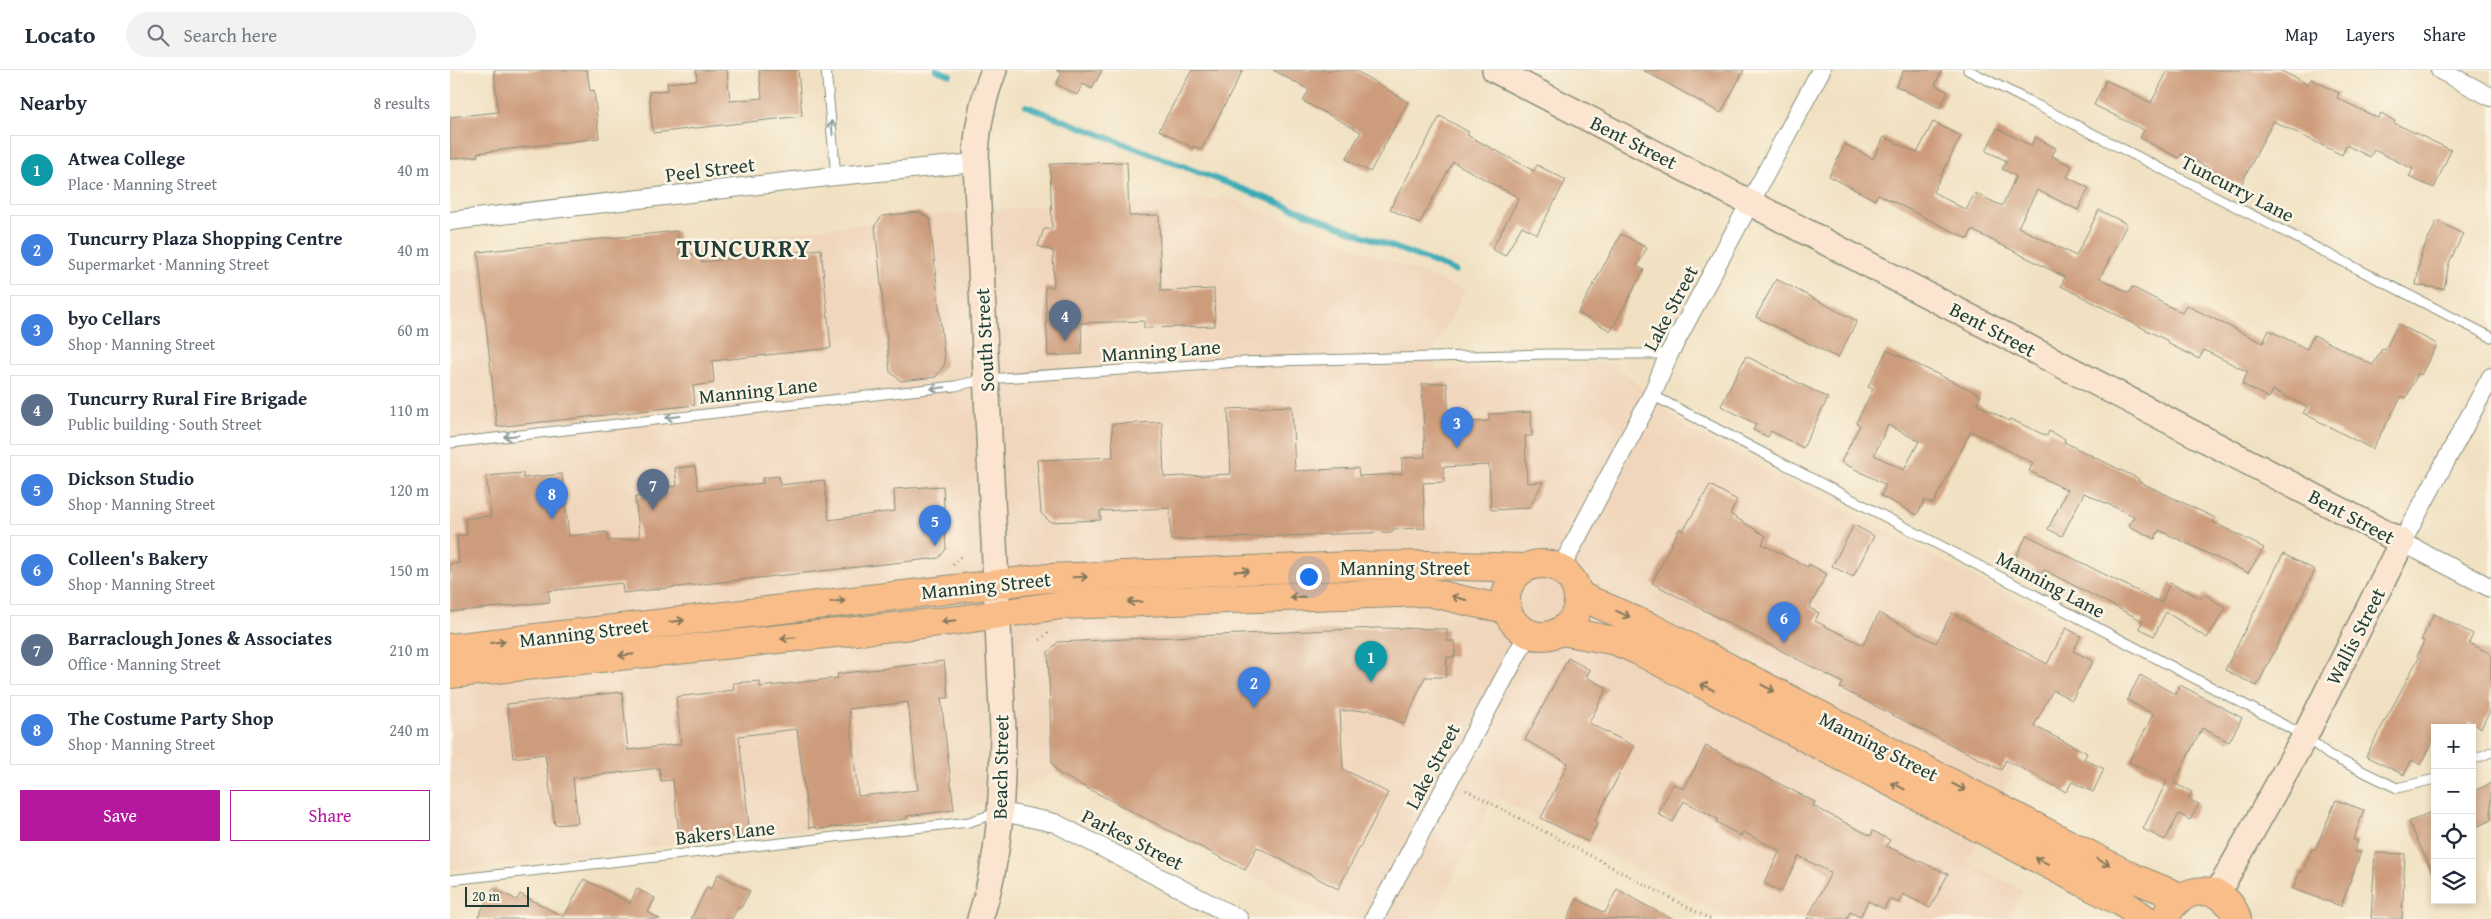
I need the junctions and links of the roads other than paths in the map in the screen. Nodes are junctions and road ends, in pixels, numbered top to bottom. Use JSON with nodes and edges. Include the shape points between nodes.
{"nodes":[{"id":1,"x":826,"y":70,"type":"edge"},
{"id":2,"x":994,"y":70,"type":"edge"},
{"id":3,"x":1495,"y":70,"type":"edge"},
{"id":4,"x":1821,"y":70,"type":"edge"},
{"id":5,"x":1968,"y":70,"type":"edge"},
{"id":6,"x":2440,"y":70,"type":"edge"},
{"id":7,"x":2491,"y":96,"type":"edge"},
{"id":8,"x":976,"y":164,"type":"junction"},
{"id":9,"x":836,"y":176,"type":"junction"},
{"id":10,"x":1750,"y":203,"type":"junction"},
{"id":11,"x":450,"y":220,"type":"edge"},
{"id":12,"x":2491,"y":337,"type":"edge"},
{"id":13,"x":1669,"y":354,"type":"junction"},
{"id":14,"x":2491,"y":376,"type":"edge"},
{"id":15,"x":986,"y":379,"type":"junction"},
{"id":16,"x":1652,"y":395,"type":"junction"},
{"id":17,"x":450,"y":443,"type":"edge"},
{"id":18,"x":2402,"y":542,"type":"junction"},
{"id":19,"x":1524,"y":568,"type":"junction"},
{"id":20,"x":1561,"y":568,"type":"junction"},
{"id":21,"x":996,"y":582,"type":"junction"},
{"id":22,"x":2491,"y":588,"type":"edge"},
{"id":23,"x":1578,"y":595,"type":"junction"},
{"id":24,"x":1507,"y":608,"type":"junction"},
{"id":25,"x":997,"y":613,"type":"junction"},
{"id":26,"x":1562,"y":631,"type":"junction"},
{"id":27,"x":1528,"y":634,"type":"junction"},
{"id":28,"x":450,"y":648,"type":"edge"},
{"id":29,"x":450,"y":674,"type":"edge"},
{"id":30,"x":2304,"y":736,"type":"junction"},
{"id":31,"x":2491,"y":752,"type":"edge"},
{"id":32,"x":2476,"y":758,"type":"edge"},
{"id":33,"x":2431,"y":780,"type":"edge"},
{"id":34,"x":1002,"y":812,"type":"junction"},
{"id":35,"x":450,"y":880,"type":"edge"},
{"id":36,"x":2217,"y":894,"type":"junction"},
{"id":37,"x":2180,"y":897,"type":"junction"},
{"id":38,"x":980,"y":919,"type":"edge"},
{"id":39,"x":1239,"y":919,"type":"edge"},
{"id":40,"x":1374,"y":919,"type":"edge"},
{"id":41,"x":2145,"y":919,"type":"edge"},
{"id":42,"x":2165,"y":919,"type":"edge"},
{"id":43,"x":2237,"y":919,"type":"edge"}],
"edges":[{"from":9,"to":1,"type":"lane","one_way":true},
{"from":2,"to":8,"type":"street","name":"South Street","via":[[976,136]]},
{"from":3,"to":10,"type":"street","name":"Bent Street"},
{"from":4,"to":10,"type":"street","name":"Lake Street"},
{"from":5,"to":12,"type":"lane","name":"Tuncurry Lane"},
{"from":6,"to":7,"type":"street"},
{"from":8,"to":9,"type":"street","name":"Peel Street"},
{"from":8,"to":15,"type":"street","name":"South Street"},
{"from":9,"to":11,"type":"street","name":"Peel Street"},
{"from":10,"to":13,"type":"street","name":"Lake Street"},
{"from":10,"to":18,"type":"street","name":"Bent Street"},
{"from":13,"to":15,"type":"lane","name":"Manning Lane","via":[[1239,362]]},
{"from":13,"to":16,"type":"street","name":"Lake Street"},
{"from":14,"to":18,"type":"street","name":"Wallis Street"},
{"from":15,"to":17,"type":"lane","name":"Manning Lane","one_way":true,"via":[[955,386]]},
{"from":15,"to":21,"type":"street","name":"South Street"},
{"from":16,"to":20,"type":"street","name":"Lake Street"},
{"from":16,"to":30,"type":"lane","name":"Manning Lane"},
{"from":18,"to":22,"type":"street","name":"Bent Street"},
{"from":18,"to":30,"type":"street","name":"Wallis Street"},
{"from":19,"to":20,"type":"main road","via":[[1543,564]]},
{"from":21,"to":19,"type":"main road","name":"Manning Street","one_way":true,"via":[[1350,566]]},
{"from":19,"to":24,"type":"main road","via":[[1510,584],[1506,594]]},
{"from":20,"to":23,"type":"main road","via":[[1573,580]]},
{"from":21,"to":25,"type":"street","name":"South Street"},
{"from":28,"to":21,"type":"main road","name":"Manning Street","one_way":true},
{"from":23,"to":26,"type":"main road","via":[[1576,615]]},
{"from":23,"to":37,"type":"main road","name":"Manning Street","one_way":true,"via":[[1652,628],[2136,879]]},
{"from":24,"to":25,"type":"main road","name":"Manning Street","one_way":true,"via":[[1485,607],[1458,597],[1427,592],[1061,605]]},
{"from":24,"to":27,"type":"main road","via":[[1514,622]]},
{"from":25,"to":29,"type":"main road","name":"Manning Street","one_way":true,"via":[[959,620]]},
{"from":25,"to":34,"type":"street","name":"Beach Street","via":[[1003,730]]},
{"from":26,"to":27,"type":"main road","via":[[1546,637]]},
{"from":41,"to":26,"type":"main road","name":"Manning Street","one_way":true,"via":[[2114,899],[1639,651],[1616,641]]},
{"from":27,"to":40,"type":"street","name":"Lake Street"},
{"from":30,"to":33,"type":"lane","name":"Manning Lane","via":[[2329,755],[2397,788]]},
{"from":30,"to":36,"type":"street","name":"Wallis Street"},
{"from":31,"to":32,"type":"lane"},
{"from":34,"to":35,"type":"lane","name":"Bakers Lane","via":[[969,822]]},
{"from":34,"to":38,"type":"street","name":"Beach Street","via":[[991,885]]},
{"from":34,"to":39,"type":"street","name":"Parkes Street","via":[[1055,823]]},
{"from":36,"to":37,"type":"main road","via":[[2198,891]]},
{"from":36,"to":43,"type":"main road","via":[[2232,908]]},
{"from":37,"to":42,"type":"main road"}]}
